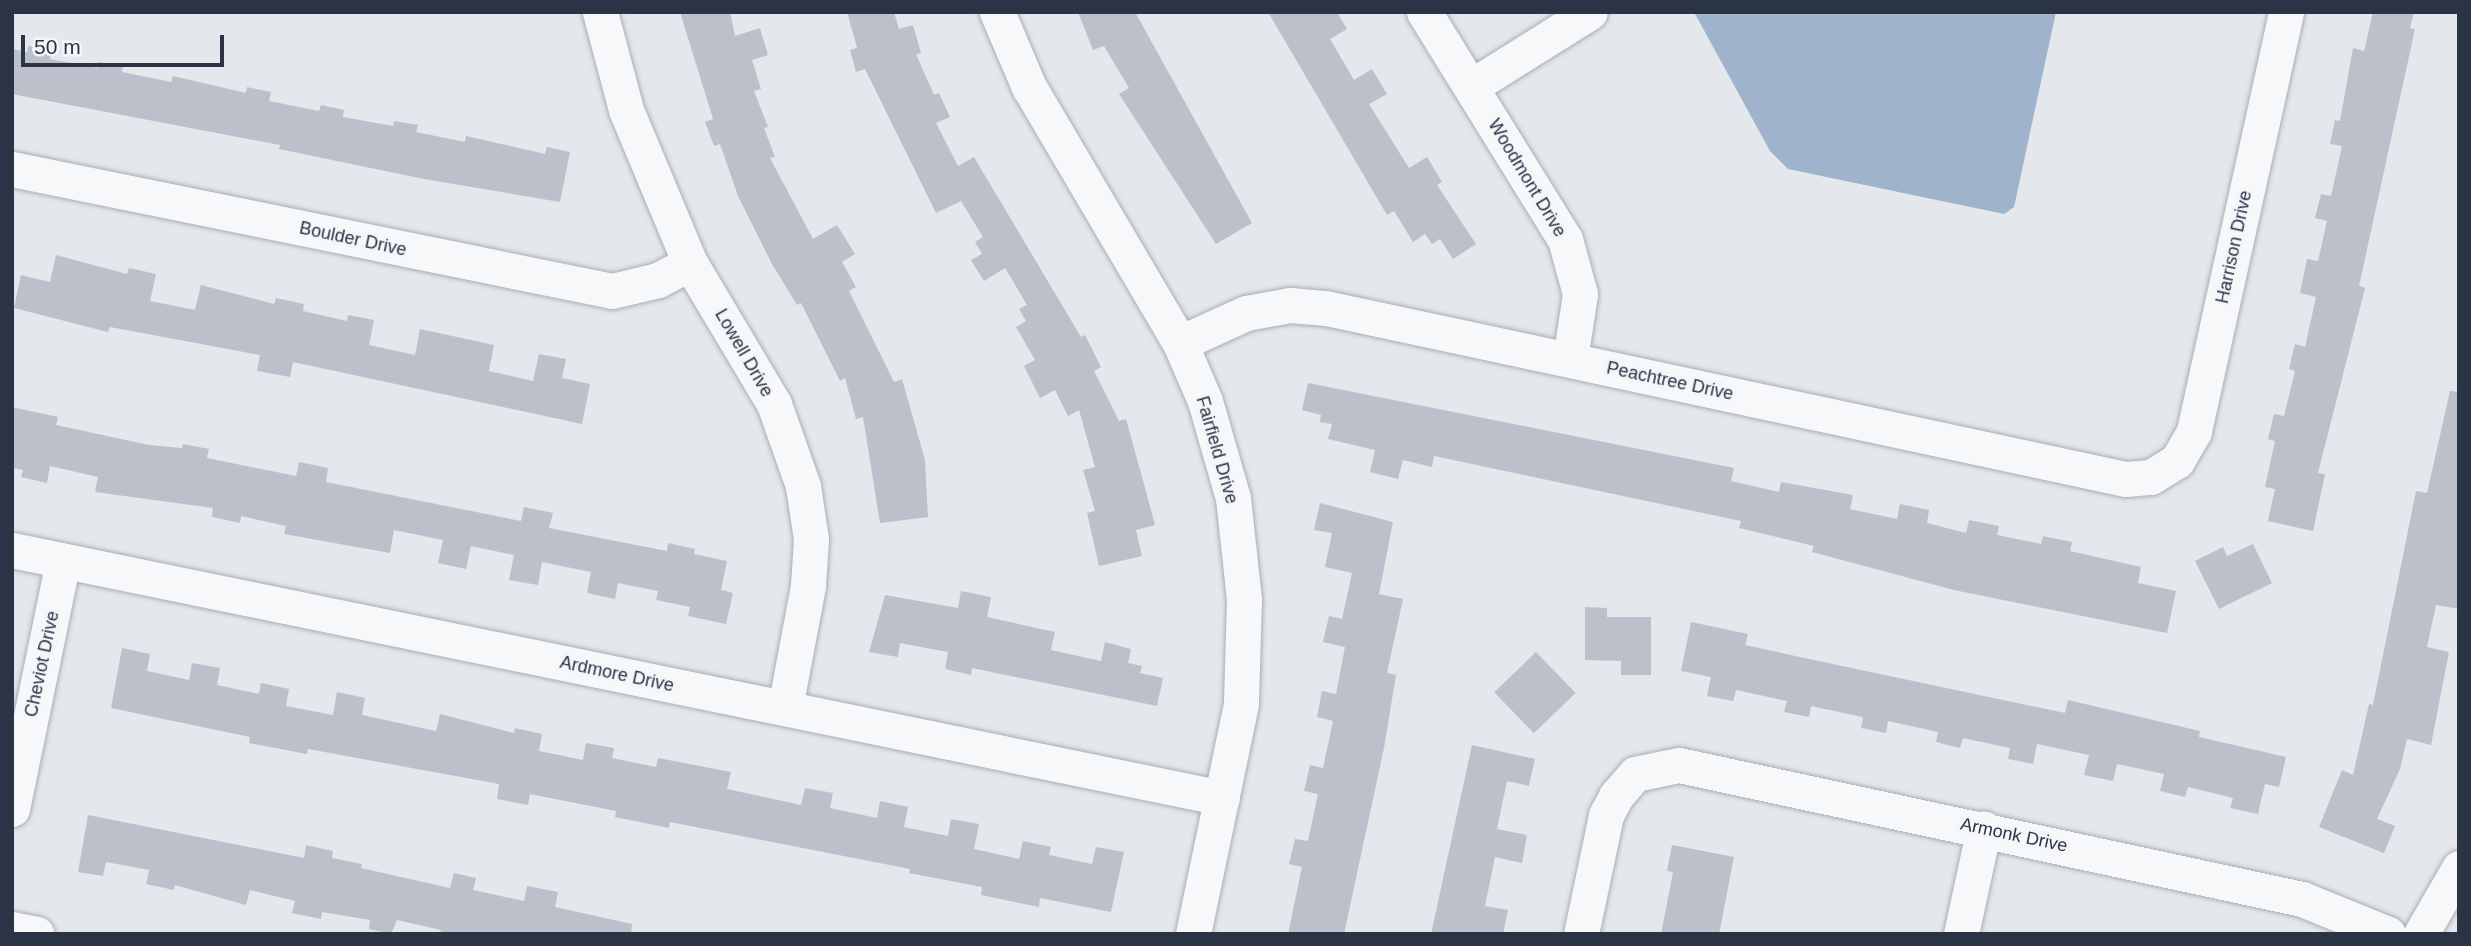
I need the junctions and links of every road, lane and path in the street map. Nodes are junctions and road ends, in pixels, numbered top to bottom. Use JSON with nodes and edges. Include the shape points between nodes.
{"nodes":[{"id":1,"x":600,"y":12,"type":"edge"},
{"id":2,"x":997,"y":12,"type":"edge"},
{"id":3,"x":1424,"y":12,"type":"edge"},
{"id":4,"x":1590,"y":12,"type":"edge"},
{"id":5,"x":2286,"y":12,"type":"edge"},
{"id":6,"x":1472,"y":86,"type":"junction"},
{"id":7,"x":12,"y":169,"type":"edge"},
{"id":8,"x":690,"y":262,"type":"junction"},
{"id":9,"x":1180,"y":343,"type":"junction"},
{"id":10,"x":1570,"y":359,"type":"junction"},
{"id":11,"x":2162,"y":471,"type":"joint"},
{"id":12,"x":12,"y":550,"type":"edge"},
{"id":13,"x":63,"y":561,"type":"junction"},
{"id":14,"x":785,"y":708,"type":"junction"},
{"id":15,"x":1222,"y":798,"type":"junction"},
{"id":16,"x":12,"y":809,"type":"edge"},
{"id":17,"x":1984,"y":828,"type":"junction"},
{"id":18,"x":2459,"y":868,"type":"edge"},
{"id":19,"x":12,"y":929,"type":"edge"},
{"id":20,"x":37,"y":934,"type":"edge"},
{"id":21,"x":1193,"y":934,"type":"edge"},
{"id":22,"x":1581,"y":934,"type":"edge"},
{"id":23,"x":1961,"y":934,"type":"edge"},
{"id":24,"x":2388,"y":934,"type":"edge"},
{"id":25,"x":2421,"y":934,"type":"edge"}],
"edges":[{"from":1,"to":8,"type":"street","name":"Lowell Drive","via":[[626,110]]},
{"from":2,"to":9,"type":"street","name":"Fairfield Drive","via":[[1029,87]]},
{"from":3,"to":6,"type":"street","name":"Woodmont Drive"},
{"from":4,"to":6,"type":"street"},
{"from":5,"to":11,"type":"street","name":"Harrison Drive","via":[[2194,431],[2178,461]]},
{"from":6,"to":10,"type":"street","name":"Woodmont Drive","via":[[1558,227],[1576,268],[1580,294]]},
{"from":7,"to":8,"type":"street","name":"Boulder Drive","via":[[612,291],[658,280]]},
{"from":8,"to":14,"type":"street","name":"Lowell Drive","via":[[774,404],[803,486],[811,539],[808,586]]},
{"from":9,"to":10,"type":"street","name":"Peachtree Drive","via":[[1246,313],[1290,305],[1364,314]]},
{"from":9,"to":15,"type":"street","name":"Fairfield Drive","via":[[1220,448],[1241,549],[1241,704]]},
{"from":10,"to":11,"type":"street","name":"Peachtree Drive","via":[[2126,479],[2140,480]]},
{"from":12,"to":13,"type":"street","name":"Ardmore Drive"},
{"from":13,"to":14,"type":"street","name":"Ardmore Drive"},
{"from":13,"to":16,"type":"street","name":"Cheviot Drive"},
{"from":14,"to":15,"type":"street","name":"Ardmore Drive"},
{"from":15,"to":21,"type":"street","name":"Fairfield Drive"},
{"from":17,"to":22,"type":"street","name":"Armonk Drive","via":[[1695,767],[1657,766],[1635,774],[1606,815]]},
{"from":17,"to":23,"type":"street"},
{"from":17,"to":24,"type":"street","name":"Armonk Drive","via":[[2302,899]]},
{"from":18,"to":25,"type":"street"},
{"from":19,"to":20,"type":"street"}]}
